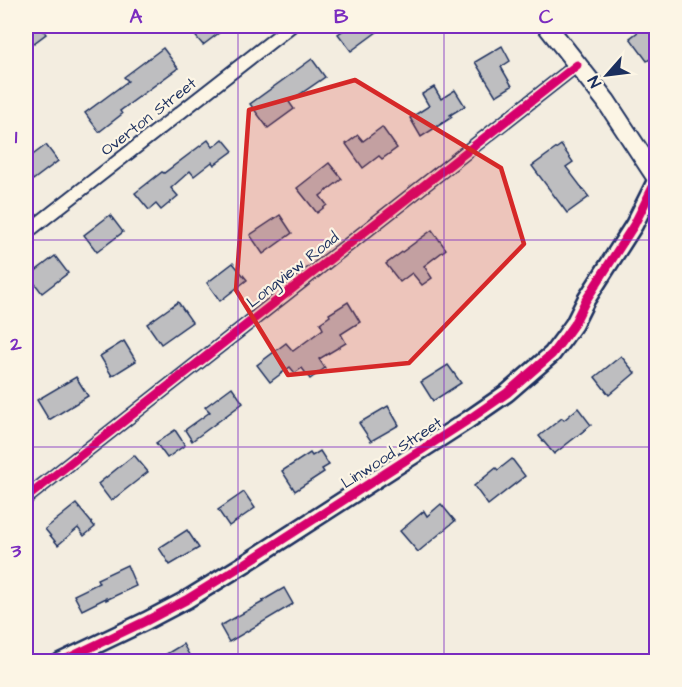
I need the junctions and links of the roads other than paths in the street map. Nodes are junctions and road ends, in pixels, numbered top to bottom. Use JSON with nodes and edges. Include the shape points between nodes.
{"nodes":[{"id":1,"x":291,"y":26,"type":"edge"},
{"id":2,"x":547,"y":26,"type":"edge"},
{"id":3,"x":578,"y":65,"type":"junction"},
{"id":4,"x":657,"y":179,"type":"edge"},
{"id":5,"x":26,"y":233,"type":"edge"},
{"id":6,"x":26,"y":498,"type":"edge"},
{"id":7,"x":60,"y":662,"type":"edge"}],
"edges":[{"from":1,"to":5,"type":"street","name":"Overton Street"},
{"from":2,"to":3,"type":"main road"},
{"from":3,"to":4,"type":"main road"},
{"from":3,"to":6,"type":"street","name":"Longview Road"},
{"from":4,"to":7,"type":"street","name":"Linwood Street","via":[[574,324],[552,354],[507,393],[186,600]]}]}
